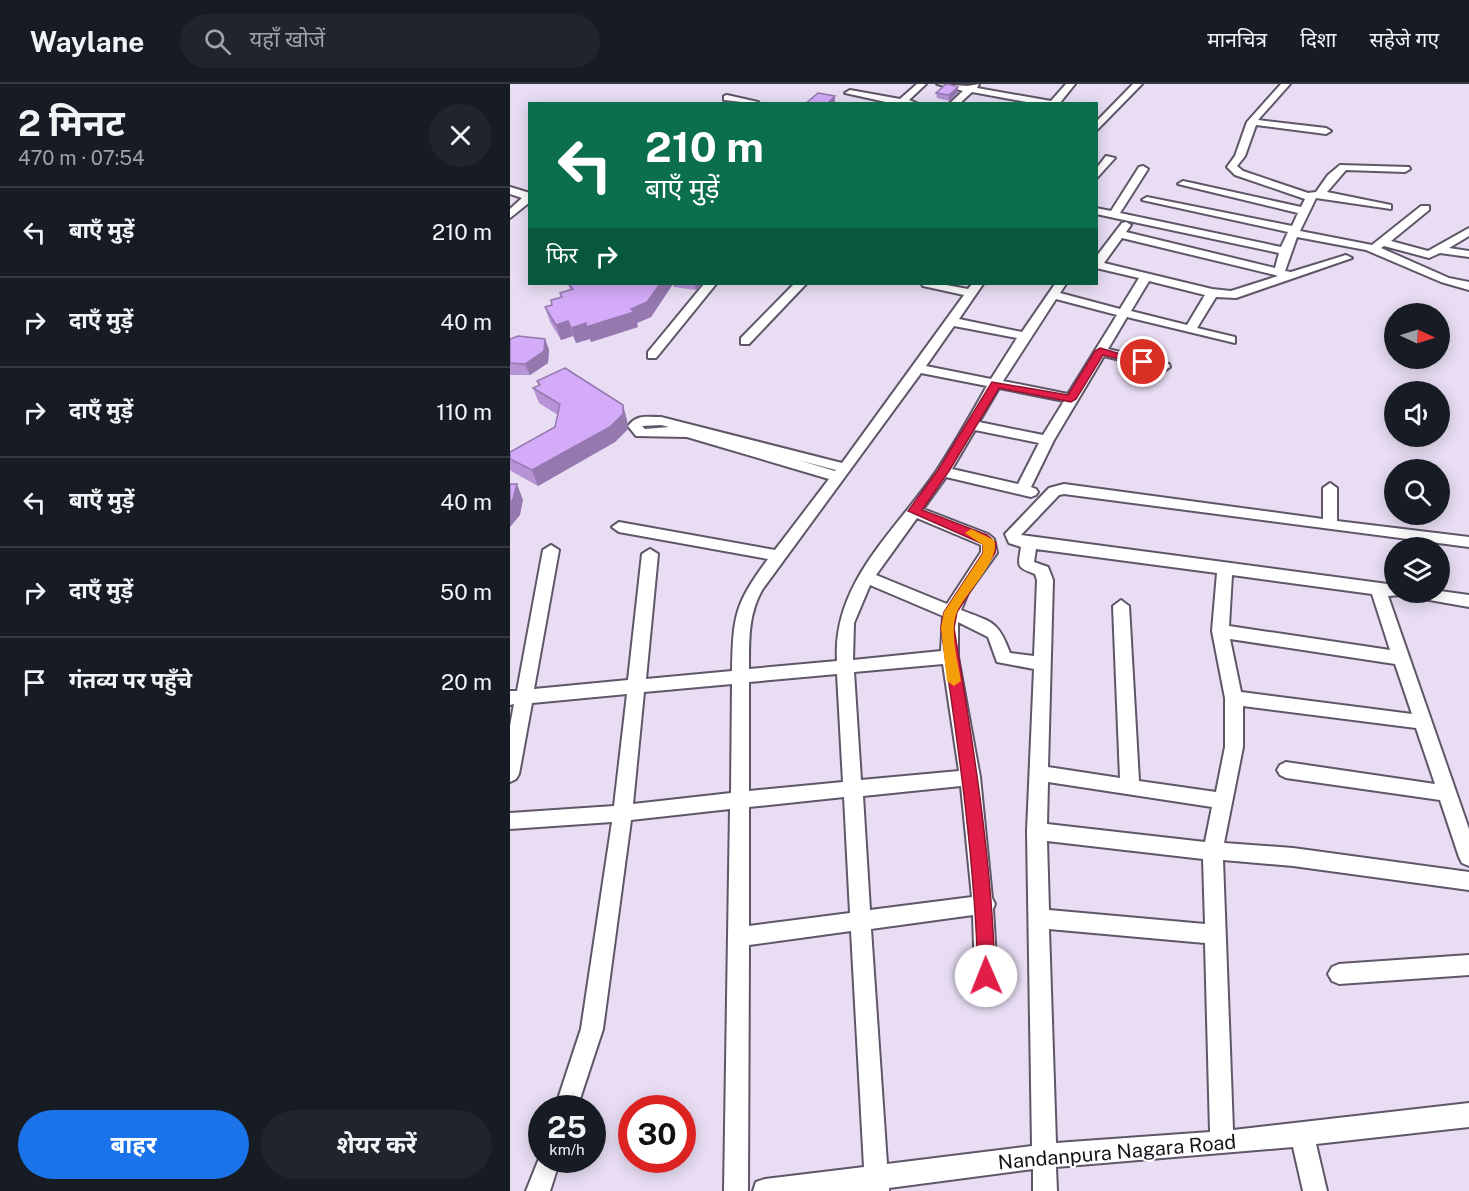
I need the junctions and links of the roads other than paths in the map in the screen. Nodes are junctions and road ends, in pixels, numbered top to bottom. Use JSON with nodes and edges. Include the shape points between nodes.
{"nodes":[{"id":1,"x":859,"y":84,"type":"edge"},
{"id":2,"x":922,"y":84,"type":"edge"},
{"id":3,"x":941,"y":84,"type":"edge"},
{"id":4,"x":1021,"y":84,"type":"edge"},
{"id":5,"x":1071,"y":84,"type":"edge"},
{"id":6,"x":1138,"y":84,"type":"edge"},
{"id":7,"x":1286,"y":84,"type":"edge"},
{"id":8,"x":974,"y":87,"type":"edge"},
{"id":9,"x":1009,"y":95,"type":"junction"},
{"id":10,"x":726,"y":98,"type":"dead end"},
{"id":11,"x":745,"y":102,"type":"edge"},
{"id":12,"x":900,"y":102,"type":"edge"},
{"id":13,"x":955,"y":102,"type":"edge"},
{"id":14,"x":1030,"y":102,"type":"edge"},
{"id":15,"x":1055,"y":102,"type":"edge"},
{"id":16,"x":1271,"y":113,"type":"junction"},
{"id":17,"x":1252,"y":122,"type":"junction"},
{"id":18,"x":1098,"y":126,"type":"edge"},
{"id":19,"x":1110,"y":158,"type":"dead end"},
{"id":20,"x":1143,"y":169,"type":"dead end"},
{"id":21,"x":1405,"y":169,"type":"dead end"},
{"id":22,"x":1098,"y":173,"type":"edge"},
{"id":23,"x":1183,"y":184,"type":"dead end"},
{"id":24,"x":510,"y":190,"type":"edge"},
{"id":25,"x":1320,"y":194,"type":"junction"},
{"id":26,"x":528,"y":196,"type":"edge"},
{"id":27,"x":1308,"y":196,"type":"junction"},
{"id":28,"x":528,"y":197,"type":"edge"},
{"id":29,"x":1147,"y":200,"type":"dead end"},
{"id":30,"x":1387,"y":207,"type":"dead end"},
{"id":31,"x":1425,"y":208,"type":"dead end"},
{"id":32,"x":1098,"y":211,"type":"edge"},
{"id":33,"x":1305,"y":211,"type":"junction"},
{"id":34,"x":1114,"y":214,"type":"junction"},
{"id":35,"x":510,"y":215,"type":"edge"},
{"id":36,"x":1132,"y":217,"type":"junction"},
{"id":37,"x":1294,"y":231,"type":"junction"},
{"id":38,"x":1469,"y":231,"type":"edge"},
{"id":39,"x":1119,"y":234,"type":"junction"},
{"id":40,"x":1098,"y":241,"type":"edge"},
{"id":41,"x":1112,"y":244,"type":"junction"},
{"id":42,"x":1378,"y":245,"type":"junction"},
{"id":43,"x":1438,"y":250,"type":"junction"},
{"id":44,"x":1285,"y":251,"type":"junction"},
{"id":45,"x":1469,"y":254,"type":"edge"},
{"id":46,"x":1346,"y":258,"type":"dead end"},
{"id":47,"x":1098,"y":263,"type":"edge"},
{"id":48,"x":1098,"y":264,"type":"edge"},
{"id":49,"x":1279,"y":273,"type":"junction"},
{"id":50,"x":1146,"y":276,"type":"junction"},
{"id":51,"x":1291,"y":276,"type":"junction"},
{"id":52,"x":709,"y":285,"type":"edge"},
{"id":53,"x":799,"y":285,"type":"edge"},
{"id":54,"x":939,"y":285,"type":"edge"},
{"id":55,"x":1469,"y":286,"type":"edge"},
{"id":56,"x":974,"y":288,"type":"edge"},
{"id":57,"x":1056,"y":289,"type":"edge"},
{"id":58,"x":1212,"y":293,"type":"junction"},
{"id":59,"x":1123,"y":312,"type":"junction"},
{"id":60,"x":949,"y":321,"type":"junction"},
{"id":61,"x":1190,"y":330,"type":"junction"},
{"id":62,"x":1024,"y":336,"type":"junction"},
{"id":63,"x":1231,"y":340,"type":"dead end"},
{"id":64,"x":745,"y":341,"type":"dead end"},
{"id":65,"x":1100,"y":351,"type":"junction"},
{"id":66,"x":652,"y":355,"type":"dead end"},
{"id":67,"x":1164,"y":367,"type":"dead end"},
{"id":68,"x":917,"y":368,"type":"junction"},
{"id":69,"x":996,"y":384,"type":"junction"},
{"id":70,"x":1071,"y":399,"type":"junction"},
{"id":71,"x":971,"y":425,"type":"junction"},
{"id":72,"x":1047,"y":440,"type":"junction"},
{"id":73,"x":943,"y":471,"type":"junction"},
{"id":74,"x":842,"y":473,"type":"junction"},
{"id":75,"x":1330,"y":488,"type":"dead end"},
{"id":76,"x":1022,"y":490,"type":"junction"},
{"id":77,"x":1046,"y":496,"type":"junction"},
{"id":78,"x":914,"y":511,"type":"junction"},
{"id":79,"x":1330,"y":525,"type":"junction"},
{"id":80,"x":619,"y":527,"type":"dead end"},
{"id":81,"x":1469,"y":542,"type":"edge"},
{"id":82,"x":1029,"y":543,"type":"junction"},
{"id":83,"x":551,"y":550,"type":"dead end"},
{"id":84,"x":650,"y":554,"type":"dead end"},
{"id":85,"x":780,"y":556,"type":"junction"},
{"id":86,"x":1225,"y":569,"type":"junction"},
{"id":87,"x":866,"y":577,"type":"junction"},
{"id":88,"x":1384,"y":590,"type":"edge"},
{"id":89,"x":1450,"y":598,"type":"edge"},
{"id":90,"x":1469,"y":601,"type":"edge"},
{"id":91,"x":1389,"y":603,"type":"edge"},
{"id":92,"x":1121,"y":606,"type":"dead end"},
{"id":93,"x":950,"y":612,"type":"junction"},
{"id":94,"x":1220,"y":631,"type":"junction"},
{"id":95,"x":950,"y":657,"type":"junction"},
{"id":96,"x":1400,"y":658,"type":"junction"},
{"id":97,"x":1042,"y":664,"type":"junction"},
{"id":98,"x":847,"y":669,"type":"junction"},
{"id":99,"x":741,"y":677,"type":"junction"},
{"id":100,"x":635,"y":687,"type":"junction"},
{"id":101,"x":517,"y":698,"type":"edge"},
{"id":102,"x":1234,"y":698,"type":"junction"},
{"id":103,"x":1422,"y":722,"type":"junction"},
{"id":104,"x":1286,"y":770,"type":"dead end"},
{"id":105,"x":1038,"y":773,"type":"junction"},
{"id":106,"x":510,"y":774,"type":"edge"},
{"id":107,"x":971,"y":777,"type":"junction"},
{"id":108,"x":851,"y":788,"type":"junction"},
{"id":109,"x":1130,"y":788,"type":"junction"},
{"id":110,"x":1446,"y":793,"type":"junction"},
{"id":111,"x":740,"y":800,"type":"junction"},
{"id":112,"x":1223,"y":801,"type":"junction"},
{"id":113,"x":623,"y":813,"type":"junction"},
{"id":114,"x":510,"y":821,"type":"edge"},
{"id":115,"x":1037,"y":831,"type":"junction"},
{"id":116,"x":1213,"y":851,"type":"junction"},
{"id":117,"x":1469,"y":857,"type":"edge"},
{"id":118,"x":1469,"y":881,"type":"edge"},
{"id":119,"x":985,"y":904,"type":"junction"},
{"id":120,"x":1040,"y":919,"type":"junction"},
{"id":121,"x":861,"y":921,"type":"junction"},
{"id":122,"x":1214,"y":934,"type":"junction"},
{"id":123,"x":738,"y":937,"type":"junction"},
{"id":124,"x":1469,"y":965,"type":"edge"},
{"id":125,"x":1339,"y":974,"type":"dead end"},
{"id":126,"x":986,"y":976,"type":"dead end"},
{"id":127,"x":570,"y":1095,"type":"edge"},
{"id":128,"x":1469,"y":1115,"type":"edge"},
{"id":129,"x":1301,"y":1132,"type":"junction"},
{"id":130,"x":1222,"y":1143,"type":"junction"},
{"id":131,"x":1046,"y":1156,"type":"junction"},
{"id":132,"x":544,"y":1173,"type":"edge"},
{"id":133,"x":877,"y":1185,"type":"edge"},
{"id":134,"x":538,"y":1191,"type":"edge"},
{"id":135,"x":736,"y":1191,"type":"edge"},
{"id":136,"x":765,"y":1191,"type":"edge"},
{"id":137,"x":1045,"y":1191,"type":"edge"},
{"id":138,"x":1315,"y":1191,"type":"edge"}],
"edges":[{"from":1,"to":12,"type":"street","via":[[846,96]]},
{"from":2,"to":12,"type":"street"},
{"from":3,"to":8,"type":"street"},
{"from":4,"to":9,"type":"street"},
{"from":5,"to":15,"type":"street"},
{"from":6,"to":18,"type":"street"},
{"from":7,"to":16,"type":"street"},
{"from":8,"to":9,"type":"street"},
{"from":8,"to":13,"type":"street"},
{"from":9,"to":14,"type":"street"},
{"from":10,"to":11,"type":"street"},
{"from":16,"to":17,"type":"street"},
{"from":16,"to":17,"type":"street","via":[[1329,127]]},
{"from":17,"to":27,"type":"street","via":[[1232,169]]},
{"from":19,"to":22,"type":"street"},
{"from":20,"to":34,"type":"street"},
{"from":21,"to":25,"type":"street","via":[[1344,167]]},
{"from":23,"to":33,"type":"street"},
{"from":24,"to":26,"type":"street"},
{"from":25,"to":27,"type":"street"},
{"from":25,"to":30,"type":"street"},
{"from":27,"to":33,"type":"street","via":[[1311,201]]},
{"from":28,"to":35,"type":"street"},
{"from":29,"to":37,"type":"street"},
{"from":31,"to":42,"type":"street"},
{"from":32,"to":34,"type":"street"},
{"from":33,"to":37,"type":"street"},
{"from":34,"to":36,"type":"street"},
{"from":36,"to":39,"type":"street"},
{"from":36,"to":44,"type":"street"},
{"from":37,"to":42,"type":"street"},
{"from":37,"to":44,"type":"street"},
{"from":38,"to":43,"type":"street"},
{"from":39,"to":41,"type":"street"},
{"from":39,"to":49,"type":"street"},
{"from":40,"to":41,"type":"street"},
{"from":41,"to":47,"type":"street"},
{"from":42,"to":43,"type":"street","via":[[1425,256]]},
{"from":42,"to":55,"type":"street","via":[[1445,280]]},
{"from":43,"to":45,"type":"street"},
{"from":44,"to":49,"type":"street"},
{"from":46,"to":51,"type":"street"},
{"from":48,"to":50,"type":"street"},
{"from":49,"to":51,"type":"street"},
{"from":50,"to":58,"type":"street"},
{"from":50,"to":59,"type":"street"},
{"from":51,"to":58,"type":"street","via":[[1241,294]]},
{"from":52,"to":66,"type":"street"},
{"from":53,"to":64,"type":"street"},
{"from":54,"to":56,"type":"street"},
{"from":56,"to":60,"type":"street"},
{"from":57,"to":59,"type":"street"},
{"from":57,"to":62,"type":"street"},
{"from":58,"to":61,"type":"street"},
{"from":59,"to":61,"type":"street"},
{"from":59,"to":65,"type":"street"},
{"from":60,"to":62,"type":"street"},
{"from":60,"to":68,"type":"street"},
{"from":61,"to":63,"type":"street"},
{"from":62,"to":69,"type":"street"},
{"from":65,"to":67,"type":"street"},
{"from":65,"to":70,"type":"street"},
{"from":68,"to":69,"type":"street"},
{"from":68,"to":74,"type":"street"},
{"from":69,"to":70,"type":"street"},
{"from":69,"to":71,"type":"street"},
{"from":70,"to":72,"type":"street"},
{"from":71,"to":72,"type":"street"},
{"from":71,"to":73,"type":"street"},
{"from":72,"to":76,"type":"street"},
{"from":73,"to":76,"type":"street"},
{"from":73,"to":78,"type":"street"},
{"from":74,"to":74,"type":"street","via":[[688,433],[641,433],[635,426],[639,422],[661,421]]},
{"from":74,"to":85,"type":"street"},
{"from":75,"to":79,"type":"street"},
{"from":76,"to":77,"type":"street"},
{"from":77,"to":79,"type":"street","via":[[1064,489]]},
{"from":77,"to":82,"type":"street","via":[[1013,534],[1014,539]]},
{"from":78,"to":87,"type":"street"},
{"from":78,"to":93,"type":"street","via":[[989,543],[989,553]]},
{"from":79,"to":81,"type":"street"},
{"from":80,"to":85,"type":"street"},
{"from":82,"to":86,"type":"street"},
{"from":82,"to":97,"type":"street","via":[[1026,565],[1042,571],[1045,580]]},
{"from":83,"to":101,"type":"street"},
{"from":84,"to":100,"type":"street"},
{"from":85,"to":99,"type":"street","via":[[745,607]]},
{"from":86,"to":88,"type":"street"},
{"from":86,"to":94,"type":"street"},
{"from":87,"to":93,"type":"street"},
{"from":87,"to":98,"type":"street","via":[[846,623]]},
{"from":89,"to":90,"type":"street"},
{"from":91,"to":96,"type":"street"},
{"from":92,"to":109,"type":"street"},
{"from":93,"to":95,"type":"street"},
{"from":93,"to":97,"type":"street","via":[[995,634],[1003,658]]},
{"from":94,"to":96,"type":"street"},
{"from":94,"to":102,"type":"street"},
{"from":95,"to":98,"type":"street"},
{"from":95,"to":107,"type":"street"},
{"from":96,"to":103,"type":"street"},
{"from":97,"to":105,"type":"street"},
{"from":98,"to":99,"type":"street"},
{"from":98,"to":108,"type":"street"},
{"from":99,"to":100,"type":"street"},
{"from":99,"to":111,"type":"street"},
{"from":100,"to":101,"type":"street"},
{"from":100,"to":113,"type":"street"},
{"from":101,"to":106,"type":"street"},
{"from":102,"to":103,"type":"street"},
{"from":102,"to":112,"type":"street","via":[[1234,747]]},
{"from":103,"to":110,"type":"street"},
{"from":104,"to":110,"type":"street"},
{"from":105,"to":109,"type":"street"},
{"from":105,"to":115,"type":"street"},
{"from":107,"to":108,"type":"street"},
{"from":107,"to":119,"type":"street"},
{"from":108,"to":111,"type":"street"},
{"from":108,"to":121,"type":"street"},
{"from":109,"to":112,"type":"street"},
{"from":110,"to":117,"type":"street"},
{"from":111,"to":113,"type":"street"},
{"from":111,"to":123,"type":"street"},
{"from":112,"to":116,"type":"street"},
{"from":113,"to":114,"type":"street"},
{"from":113,"to":127,"type":"street","via":[[592,1029]]},
{"from":115,"to":116,"type":"street"},
{"from":115,"to":120,"type":"street"},
{"from":116,"to":118,"type":"street","via":[[1293,857]]},
{"from":116,"to":122,"type":"street"},
{"from":119,"to":121,"type":"street"},
{"from":119,"to":126,"type":"street"},
{"from":120,"to":122,"type":"street"},
{"from":120,"to":131,"type":"street"},
{"from":121,"to":123,"type":"street"},
{"from":121,"to":133,"type":"street"},
{"from":122,"to":130,"type":"street"},
{"from":123,"to":135,"type":"street"},
{"from":124,"to":125,"type":"street"},
{"from":128,"to":129,"type":"street","name":"Nandanpura Nagara Road"},
{"from":129,"to":130,"type":"street","name":"Nandanpura Nagara Road"},
{"from":129,"to":138,"type":"street"},
{"from":130,"to":131,"type":"street","name":"Nandanpura Nagara Road"},
{"from":131,"to":133,"type":"street","name":"Nandanpura Nagara Road"},
{"from":131,"to":137,"type":"street"},
{"from":132,"to":134,"type":"street"},
{"from":133,"to":136,"type":"street","name":"Nandanpura Nagara Road"}]}
